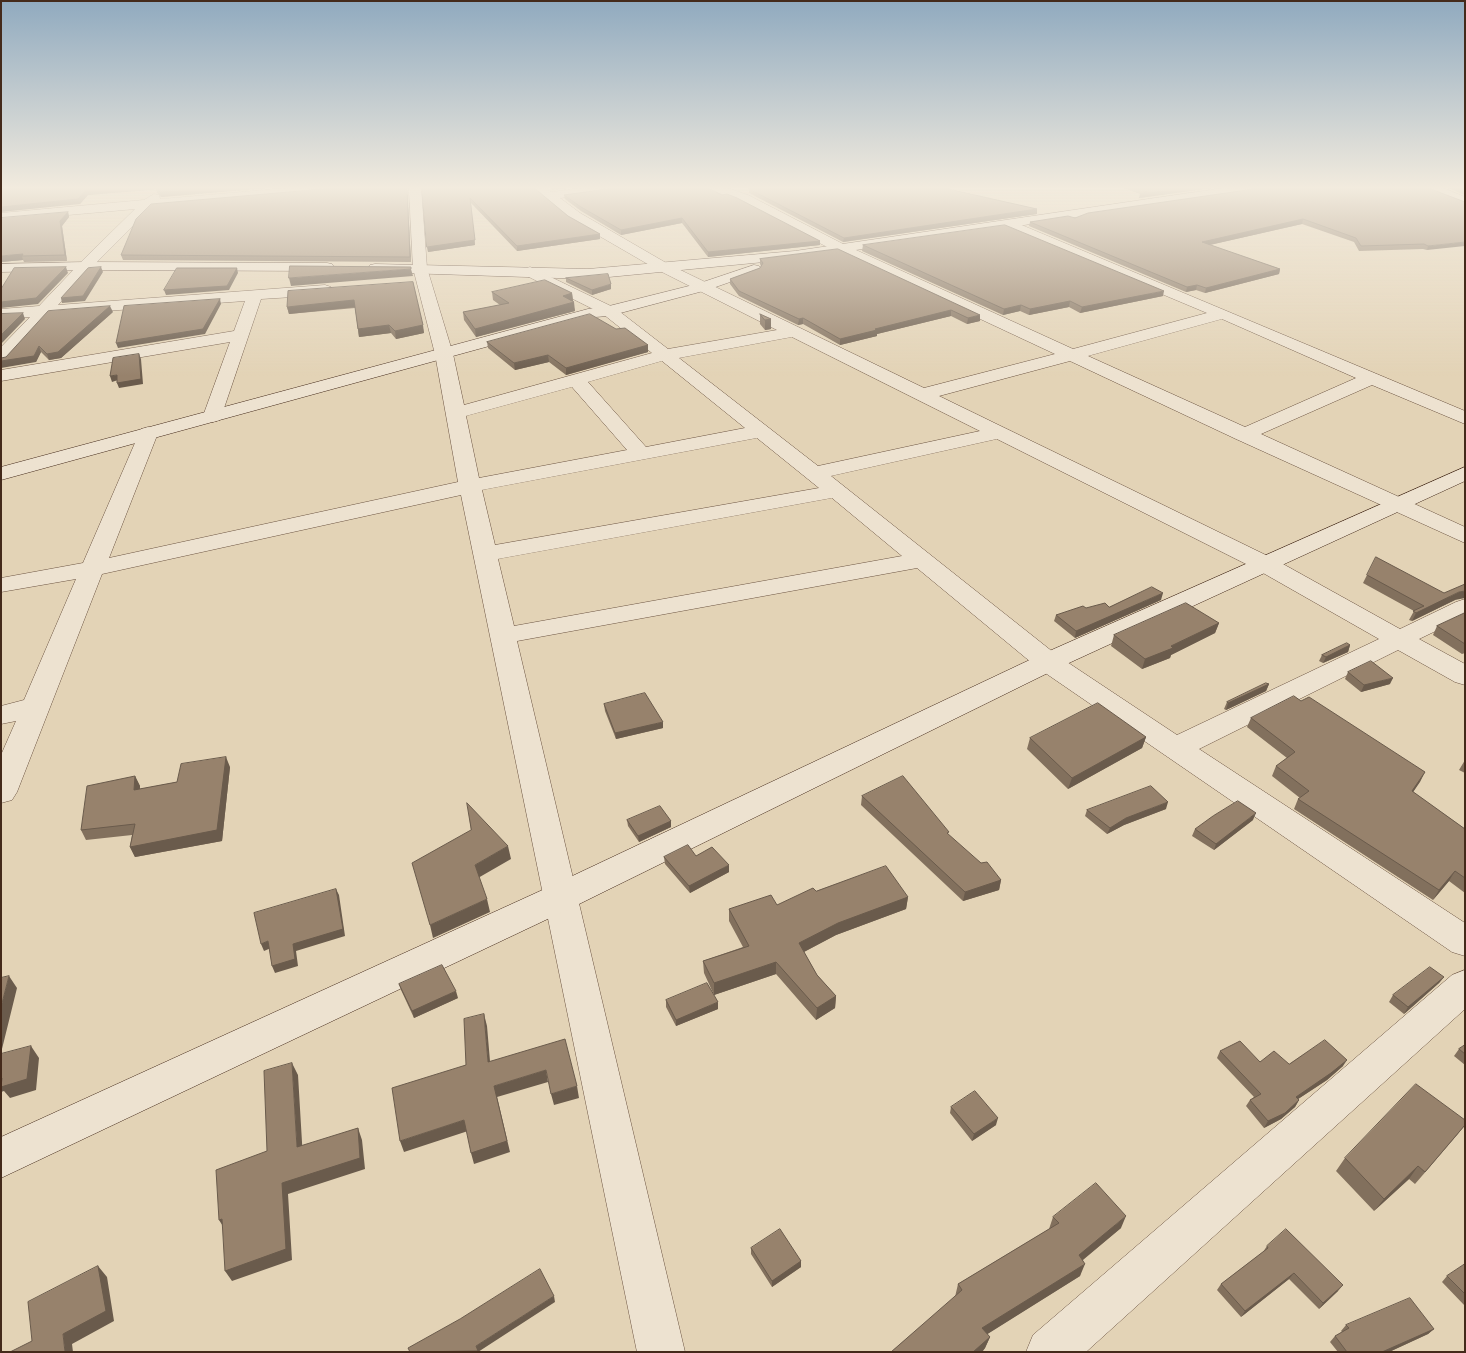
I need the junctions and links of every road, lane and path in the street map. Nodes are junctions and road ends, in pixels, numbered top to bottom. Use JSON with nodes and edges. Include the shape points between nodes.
{"nodes":[{"id":1,"x":100,"y":250,"type":"edge"},
{"id":2,"x":414,"y":250,"type":"edge"},
{"id":3,"x":634,"y":250,"type":"edge"},
{"id":4,"x":826,"y":250,"type":"edge"},
{"id":5,"x":845,"y":250,"type":"edge"},
{"id":6,"x":1070,"y":250,"type":"edge"},
{"id":7,"x":795,"y":255,"type":"junction"},
{"id":8,"x":84,"y":266,"type":"junction"},
{"id":9,"x":663,"y":267,"type":"junction"},
{"id":10,"x":1,"y":268,"type":"edge"},
{"id":11,"x":341,"y":268,"type":"edge"},
{"id":12,"x":361,"y":268,"type":"edge"},
{"id":13,"x":530,"y":272,"type":"junction"},
{"id":14,"x":413,"y":278,"type":"junction"},
{"id":15,"x":702,"y":287,"type":"junction"},
{"id":16,"x":339,"y":289,"type":"edge"},
{"id":17,"x":254,"y":295,"type":"junction"},
{"id":18,"x":44,"y":310,"type":"junction"},
{"id":19,"x":609,"y":311,"type":"junction"},
{"id":20,"x":1,"y":314,"type":"edge"},
{"id":21,"x":1223,"y":314,"type":"junction"},
{"id":22,"x":792,"y":332,"type":"junction"},
{"id":23,"x":241,"y":335,"type":"junction"},
{"id":24,"x":444,"y":354,"type":"junction"},
{"id":25,"x":665,"y":355,"type":"junction"},
{"id":26,"x":1070,"y":355,"type":"junction"},
{"id":27,"x":1,"y":358,"type":"edge"},
{"id":28,"x":1,"y":376,"type":"edge"},
{"id":29,"x":1371,"y":378,"type":"junction"},
{"id":30,"x":576,"y":380,"type":"junction"},
{"id":31,"x":922,"y":395,"type":"junction"},
{"id":32,"x":456,"y":413,"type":"junction"},
{"id":33,"x":213,"y":416,"type":"junction"},
{"id":34,"x":1465,"y":418,"type":"edge"},
{"id":35,"x":762,"y":431,"type":"junction"},
{"id":36,"x":148,"y":433,"type":"junction"},
{"id":37,"x":998,"y":433,"type":"junction"},
{"id":38,"x":1243,"y":434,"type":"junction"},
{"id":39,"x":641,"y":454,"type":"junction"},
{"id":40,"x":814,"y":473,"type":"junction"},
{"id":41,"x":1,"y":474,"type":"edge"},
{"id":42,"x":1465,"y":474,"type":"edge"},
{"id":43,"x":470,"y":486,"type":"junction"},
{"id":44,"x":837,"y":491,"type":"junction"},
{"id":45,"x":1394,"y":505,"type":"junction"},
{"id":46,"x":1465,"y":536,"type":"edge"},
{"id":47,"x":485,"y":554,"type":"junction"},
{"id":48,"x":922,"y":560,"type":"junction"},
{"id":49,"x":1264,"y":564,"type":"junction"},
{"id":50,"x":92,"y":569,"type":"junction"},
{"id":51,"x":1,"y":586,"type":"edge"},
{"id":52,"x":1465,"y":606,"type":"edge"},
{"id":53,"x":503,"y":636,"type":"junction"},
{"id":54,"x":1397,"y":639,"type":"junction"},
{"id":55,"x":1048,"y":662,"type":"junction"},
{"id":56,"x":1465,"y":676,"type":"edge"},
{"id":57,"x":36,"y":707,"type":"junction"},
{"id":58,"x":1,"y":715,"type":"edge"},
{"id":59,"x":1175,"y":748,"type":"junction"},
{"id":60,"x":1,"y":792,"type":"edge"},
{"id":61,"x":561,"y":897,"type":"junction"},
{"id":62,"x":1465,"y":942,"type":"edge"},
{"id":63,"x":1465,"y":986,"type":"edge"},
{"id":64,"x":1,"y":1158,"type":"edge"},
{"id":65,"x":661,"y":1352,"type":"edge"},
{"id":66,"x":1050,"y":1352,"type":"edge"}],
"edges":[{"from":1,"to":8,"type":"street"},
{"from":2,"to":14,"type":"street"},
{"from":3,"to":9,"type":"street"},
{"from":4,"to":7,"type":"street"},
{"from":5,"to":26,"type":"street"},
{"from":6,"to":21,"type":"street"},
{"from":7,"to":9,"type":"street"},
{"from":7,"to":15,"type":"street"},
{"from":8,"to":10,"type":"street"},
{"from":8,"to":11,"type":"street"},
{"from":8,"to":18,"type":"street"},
{"from":9,"to":13,"type":"street","via":[[588,274]]},
{"from":9,"to":15,"type":"street"},
{"from":12,"to":14,"type":"street"},
{"from":13,"to":14,"type":"street"},
{"from":13,"to":19,"type":"street"},
{"from":14,"to":24,"type":"street"},
{"from":15,"to":19,"type":"street"},
{"from":15,"to":22,"type":"street"},
{"from":16,"to":17,"type":"street"},
{"from":17,"to":18,"type":"street"},
{"from":17,"to":23,"type":"street"},
{"from":18,"to":20,"type":"street"},
{"from":18,"to":27,"type":"street"},
{"from":19,"to":24,"type":"street","via":[[594,312]]},
{"from":19,"to":25,"type":"street"},
{"from":21,"to":26,"type":"street"},
{"from":21,"to":29,"type":"street"},
{"from":22,"to":25,"type":"street"},
{"from":22,"to":31,"type":"street"},
{"from":23,"to":28,"type":"street"},
{"from":23,"to":33,"type":"street"},
{"from":24,"to":32,"type":"street"},
{"from":24,"to":33,"type":"street"},
{"from":25,"to":30,"type":"street"},
{"from":25,"to":35,"type":"street"},
{"from":26,"to":31,"type":"street"},
{"from":26,"to":38,"type":"street"},
{"from":29,"to":34,"type":"street"},
{"from":29,"to":38,"type":"street"},
{"from":30,"to":32,"type":"street"},
{"from":30,"to":39,"type":"street"},
{"from":31,"to":37,"type":"street"},
{"from":32,"to":43,"type":"street"},
{"from":33,"to":36,"type":"street"},
{"from":35,"to":39,"type":"street"},
{"from":35,"to":40,"type":"street"},
{"from":36,"to":41,"type":"street"},
{"from":36,"to":50,"type":"street"},
{"from":37,"to":40,"type":"street"},
{"from":37,"to":49,"type":"street"},
{"from":38,"to":45,"type":"street"},
{"from":39,"to":43,"type":"street"},
{"from":40,"to":44,"type":"street"},
{"from":42,"to":45,"type":"street"},
{"from":43,"to":47,"type":"street"},
{"from":43,"to":50,"type":"street"},
{"from":44,"to":47,"type":"street"},
{"from":44,"to":48,"type":"street"},
{"from":45,"to":46,"type":"street"},
{"from":45,"to":49,"type":"street"},
{"from":47,"to":53,"type":"street"},
{"from":48,"to":53,"type":"street"},
{"from":48,"to":55,"type":"street"},
{"from":49,"to":54,"type":"street"},
{"from":49,"to":55,"type":"street"},
{"from":50,"to":51,"type":"street"},
{"from":50,"to":57,"type":"street"},
{"from":52,"to":54,"type":"street"},
{"from":53,"to":61,"type":"street"},
{"from":54,"to":56,"type":"street"},
{"from":54,"to":59,"type":"street"},
{"from":55,"to":59,"type":"street"},
{"from":55,"to":61,"type":"street"},
{"from":57,"to":58,"type":"street"},
{"from":57,"to":60,"type":"street"},
{"from":59,"to":62,"type":"street"},
{"from":61,"to":64,"type":"street"},
{"from":61,"to":65,"type":"street"},
{"from":63,"to":66,"type":"street"}]}
